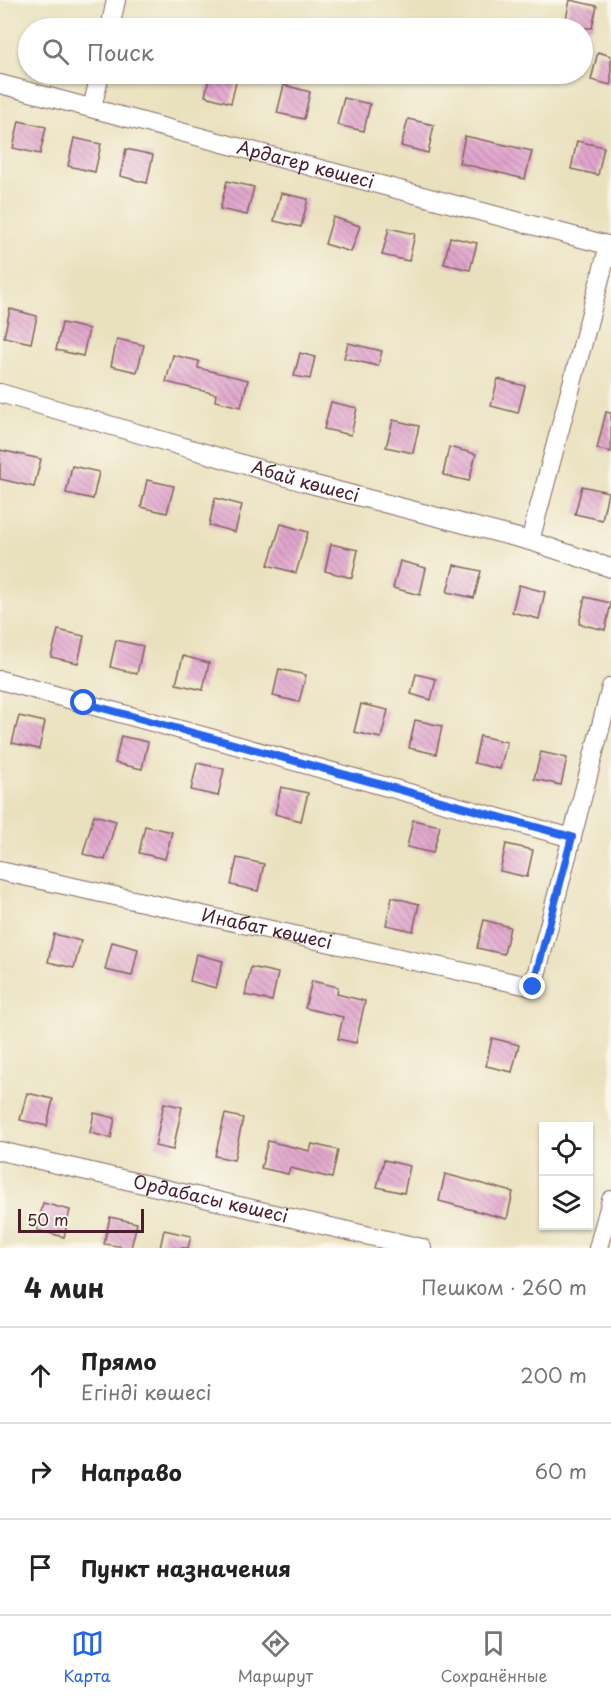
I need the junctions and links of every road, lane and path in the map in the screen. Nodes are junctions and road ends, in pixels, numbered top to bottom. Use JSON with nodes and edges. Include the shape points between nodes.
{"nodes":[{"id":1,"x":116,"y":0,"type":"edge"},
{"id":2,"x":112,"y":18,"type":"edge"},
{"id":3,"x":0,"y":84,"type":"edge"},
{"id":4,"x":98,"y":84,"type":"edge"},
{"id":5,"x":92,"y":108,"type":"junction"},
{"id":6,"x":610,"y":246,"type":"edge"},
{"id":7,"x":0,"y":393,"type":"edge"},
{"id":8,"x":530,"y":541,"type":"junction"},
{"id":9,"x":611,"y":568,"type":"edge"},
{"id":10,"x":0,"y":680,"type":"edge"},
{"id":11,"x":611,"y":687,"type":"edge"},
{"id":12,"x":572,"y":837,"type":"junction"},
{"id":13,"x":0,"y":871,"type":"edge"},
{"id":14,"x":0,"y":1151,"type":"edge"},
{"id":15,"x":611,"y":1200,"type":"edge"},
{"id":16,"x":422,"y":1248,"type":"edge"},
{"id":17,"x":598,"y":1248,"type":"edge"}],
"edges":[{"from":1,"to":2,"type":"street"},
{"from":3,"to":5,"type":"street","name":"Ардагер көшесі"},
{"from":4,"to":5,"type":"street"},
{"from":5,"to":6,"type":"street","name":"Ардагер көшесі"},
{"from":6,"to":8,"type":"street"},
{"from":7,"to":8,"type":"street","name":"Абай көшесі","via":[[307,483]]},
{"from":8,"to":9,"type":"street","name":"Абай көшесі"},
{"from":10,"to":12,"type":"street"},
{"from":11,"to":12,"type":"street"},
{"from":12,"to":13,"type":"street","name":"Инабат көшесі","via":[[533,987]]},
{"from":14,"to":16,"type":"street","name":"Ордабасы көшесі"},
{"from":15,"to":17,"type":"street"}]}
